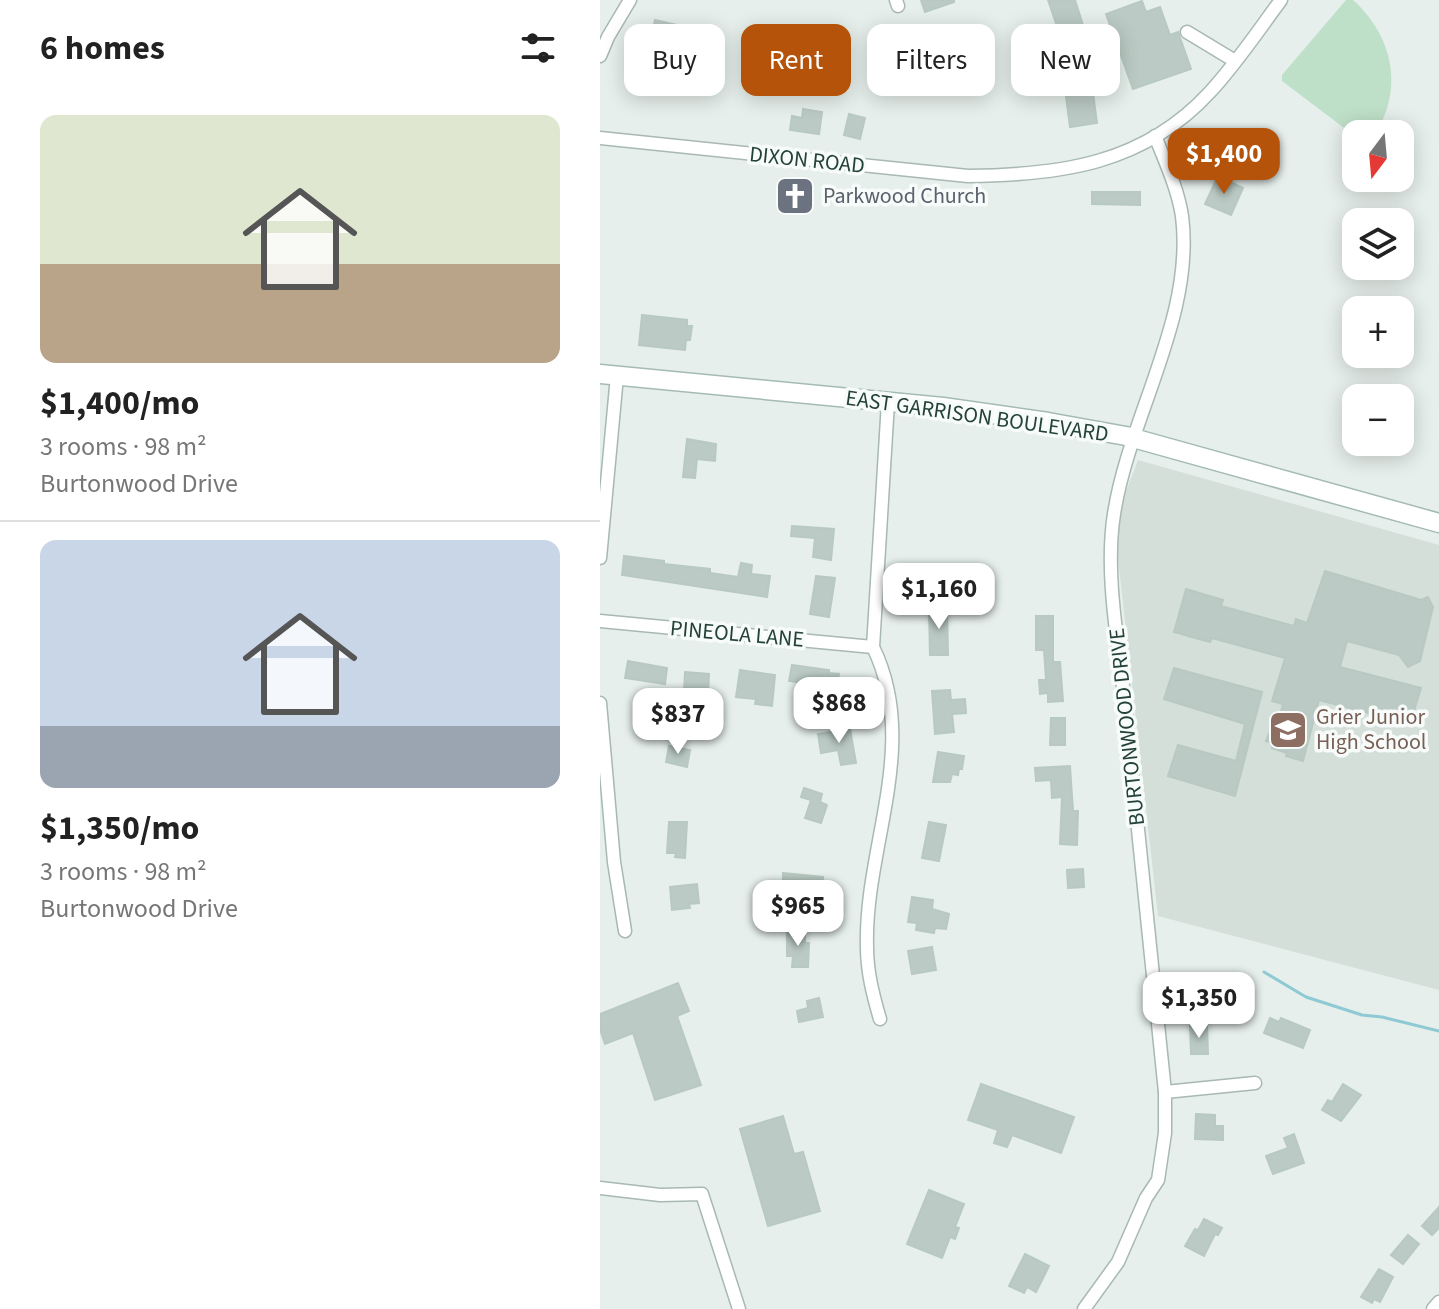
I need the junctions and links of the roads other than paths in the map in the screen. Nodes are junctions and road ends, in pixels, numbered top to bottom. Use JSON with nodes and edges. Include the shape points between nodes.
{"nodes":[{"id":1,"x":630,"y":0,"type":"edge"},
{"id":2,"x":1281,"y":0,"type":"edge"},
{"id":3,"x":1187,"y":32,"type":"dead end"},
{"id":4,"x":600,"y":56,"type":"edge"},
{"id":5,"x":1235,"y":61,"type":"junction"},
{"id":6,"x":1155,"y":136,"type":"junction"},
{"id":7,"x":600,"y":138,"type":"edge"},
{"id":8,"x":608,"y":375,"type":"edge"},
{"id":9,"x":888,"y":402,"type":"junction"},
{"id":10,"x":1134,"y":439,"type":"junction"},
{"id":11,"x":1439,"y":523,"type":"edge"},
{"id":12,"x":600,"y":558,"type":"edge"},
{"id":13,"x":600,"y":621,"type":"edge"},
{"id":14,"x":873,"y":647,"type":"junction"},
{"id":15,"x":600,"y":703,"type":"edge"},
{"id":16,"x":600,"y":862,"type":"edge"},
{"id":17,"x":614,"y":862,"type":"junction"},
{"id":18,"x":625,"y":931,"type":"dead end"},
{"id":19,"x":880,"y":1019,"type":"dead end"},
{"id":20,"x":1255,"y":1083,"type":"dead end"},
{"id":21,"x":1165,"y":1092,"type":"junction"},
{"id":22,"x":600,"y":1188,"type":"edge"},
{"id":23,"x":1439,"y":1302,"type":"edge"},
{"id":24,"x":739,"y":1309,"type":"edge"},
{"id":25,"x":1084,"y":1309,"type":"edge"},
{"id":26,"x":1433,"y":1309,"type":"edge"}],
"edges":[{"from":1,"to":4,"type":"street"},
{"from":2,"to":5,"type":"street","name":"DIXON ROAD"},
{"from":3,"to":5,"type":"street"},
{"from":5,"to":6,"type":"street","name":"DIXON ROAD","via":[[1189,112]]},
{"from":6,"to":7,"type":"street","name":"DIXON ROAD","via":[[1092,165],[982,176]]},
{"from":6,"to":10,"type":"street","name":"BURTONWOOD DRIVE","via":[[1181,209],[1184,247],[1180,288]]},
{"from":8,"to":9,"type":"main road","name":"EAST GARRISON BOULEVARD"},
{"from":8,"to":12,"type":"street"},
{"from":9,"to":10,"type":"main road","name":"EAST GARRISON BOULEVARD","via":[[1048,422]]},
{"from":9,"to":14,"type":"street"},
{"from":10,"to":11,"type":"main road","name":"EAST GARRISON BOULEVARD"},
{"from":10,"to":21,"type":"street","name":"BURTONWOOD DRIVE","via":[[1113,516],[1112,577]]},
{"from":13,"to":14,"type":"street","name":"PINEOLA LANE"},
{"from":14,"to":19,"type":"street","via":[[893,731],[866,946]]},
{"from":15,"to":17,"type":"street"},
{"from":16,"to":17,"type":"street"},
{"from":17,"to":18,"type":"street"},
{"from":20,"to":21,"type":"street"},
{"from":21,"to":25,"type":"street","name":"BURTONWOOD DRIVE","via":[[1158,1180],[1118,1262]]},
{"from":22,"to":24,"type":"street","via":[[702,1194]]},
{"from":23,"to":26,"type":"street"}]}
